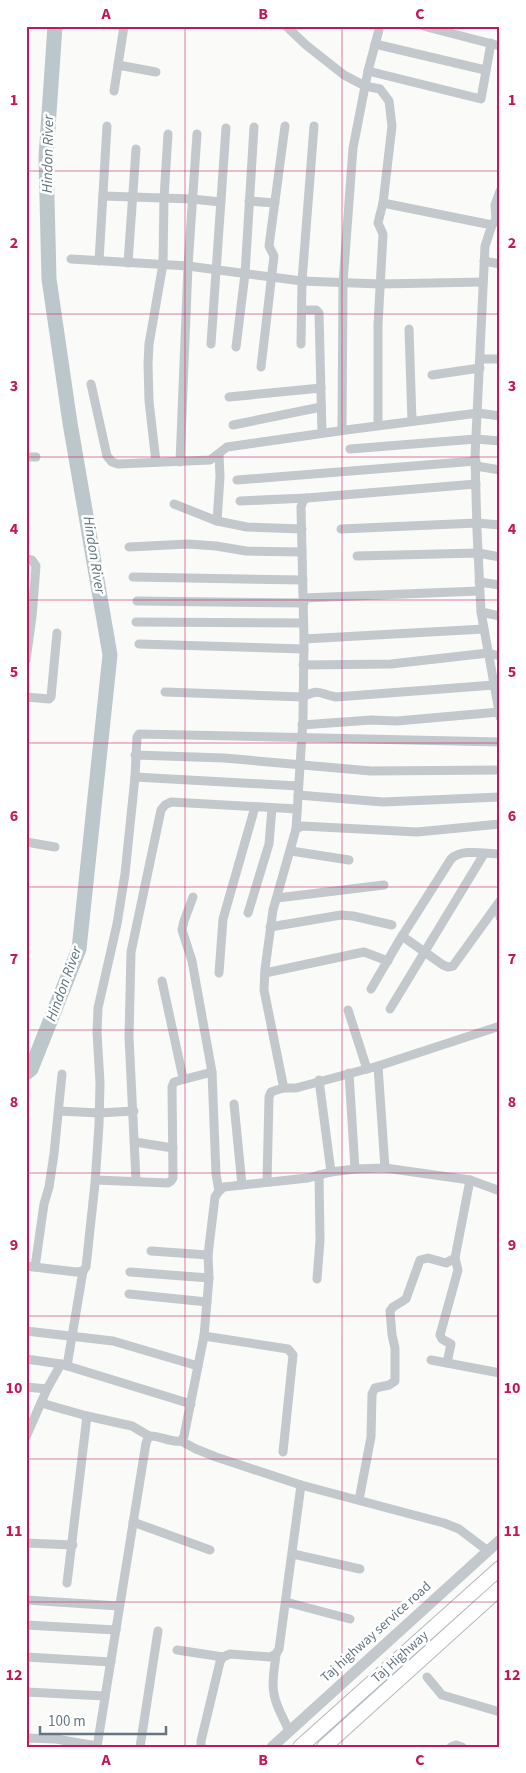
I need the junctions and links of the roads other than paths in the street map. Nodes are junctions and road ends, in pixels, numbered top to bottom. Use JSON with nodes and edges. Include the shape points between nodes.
{"nodes":[{"id":1,"x":124,"y":26,"type":"edge"},
{"id":2,"x":286,"y":26,"type":"edge"},
{"id":3,"x":380,"y":26,"type":"edge"},
{"id":4,"x":423,"y":26,"type":"edge"},
{"id":5,"x":375,"y":44,"type":"junction"},
{"id":6,"x":495,"y":44,"type":"edge"},
{"id":7,"x":118,"y":65,"type":"junction"},
{"id":8,"x":485,"y":70,"type":"junction"},
{"id":9,"x":156,"y":72,"type":"dead end"},
{"id":10,"x":368,"y":72,"type":"junction"},
{"id":11,"x":365,"y":86,"type":"junction"},
{"id":12,"x":114,"y":91,"type":"dead end"},
{"id":13,"x":107,"y":126,"type":"dead end"},
{"id":14,"x":284,"y":126,"type":"dead end"},
{"id":15,"x":314,"y":126,"type":"dead end"},
{"id":16,"x":254,"y":127,"type":"dead end"},
{"id":17,"x":226,"y":128,"type":"dead end"},
{"id":18,"x":168,"y":134,"type":"dead end"},
{"id":19,"x":197,"y":134,"type":"dead end"},
{"id":20,"x":136,"y":149,"type":"dead end"},
{"id":21,"x":500,"y":191,"type":"edge"},
{"id":22,"x":103,"y":196,"type":"junction"},
{"id":23,"x":132,"y":197,"type":"junction"},
{"id":24,"x":164,"y":198,"type":"junction"},
{"id":25,"x":192,"y":198,"type":"junction"},
{"id":26,"x":249,"y":201,"type":"junction"},
{"id":27,"x":220,"y":202,"type":"junction"},
{"id":28,"x":275,"y":203,"type":"junction"},
{"id":29,"x":383,"y":203,"type":"junction"},
{"id":30,"x":496,"y":221,"type":"edge"},
{"id":31,"x":71,"y":259,"type":"dead end"},
{"id":32,"x":99,"y":261,"type":"junction"},
{"id":33,"x":484,"y":261,"type":"junction"},
{"id":34,"x":128,"y":263,"type":"junction"},
{"id":35,"x":163,"y":264,"type":"junction"},
{"id":36,"x":500,"y":264,"type":"edge"},
{"id":37,"x":188,"y":266,"type":"junction"},
{"id":38,"x":217,"y":270,"type":"junction"},
{"id":39,"x":245,"y":274,"type":"junction"},
{"id":40,"x":273,"y":278,"type":"junction"},
{"id":41,"x":302,"y":281,"type":"junction"},
{"id":42,"x":483,"y":282,"type":"junction"},
{"id":43,"x":343,"y":283,"type":"junction"},
{"id":44,"x":380,"y":284,"type":"junction"},
{"id":45,"x":302,"y":310,"type":"junction"},
{"id":46,"x":409,"y":329,"type":"dead end"},
{"id":47,"x":211,"y":344,"type":"dead end"},
{"id":48,"x":301,"y":344,"type":"dead end"},
{"id":49,"x":236,"y":347,"type":"dead end"},
{"id":50,"x":500,"y":359,"type":"edge"},
{"id":51,"x":480,"y":364,"type":"junction"},
{"id":52,"x":261,"y":367,"type":"dead end"},
{"id":53,"x":432,"y":374,"type":"dead end"},
{"id":54,"x":91,"y":384,"type":"dead end"},
{"id":55,"x":321,"y":388,"type":"junction"},
{"id":56,"x":229,"y":398,"type":"dead end"},
{"id":57,"x":321,"y":407,"type":"junction"},
{"id":58,"x":478,"y":413,"type":"junction"},
{"id":59,"x":500,"y":416,"type":"edge"},
{"id":60,"x":412,"y":421,"type":"junction"},
{"id":61,"x":233,"y":425,"type":"dead end"},
{"id":62,"x":378,"y":426,"type":"junction"},
{"id":63,"x":342,"y":430,"type":"junction"},
{"id":64,"x":322,"y":433,"type":"junction"},
{"id":65,"x":476,"y":439,"type":"junction"},
{"id":66,"x":500,"y":441,"type":"edge"},
{"id":67,"x":350,"y":449,"type":"dead end"},
{"id":68,"x":219,"y":454,"type":"junction"},
{"id":69,"x":156,"y":462,"type":"junction"},
{"id":70,"x":180,"y":462,"type":"junction"},
{"id":71,"x":476,"y":464,"type":"junction"},
{"id":72,"x":500,"y":470,"type":"edge"},
{"id":73,"x":237,"y":480,"type":"dead end"},
{"id":74,"x":476,"y":484,"type":"junction"},
{"id":75,"x":307,"y":498,"type":"junction"},
{"id":76,"x":240,"y":500,"type":"dead end"},
{"id":77,"x":174,"y":504,"type":"dead end"},
{"id":78,"x":217,"y":522,"type":"junction"},
{"id":79,"x":477,"y":523,"type":"junction"},
{"id":80,"x":500,"y":525,"type":"edge"},
{"id":81,"x":302,"y":529,"type":"junction"},
{"id":82,"x":341,"y":529,"type":"dead end"},
{"id":83,"x":129,"y":547,"type":"dead end"},
{"id":84,"x":302,"y":552,"type":"junction"},
{"id":85,"x":478,"y":553,"type":"junction"},
{"id":86,"x":357,"y":556,"type":"dead end"},
{"id":87,"x":500,"y":557,"type":"edge"},
{"id":88,"x":26,"y":559,"type":"edge"},
{"id":89,"x":133,"y":577,"type":"dead end"},
{"id":90,"x":303,"y":580,"type":"junction"},
{"id":91,"x":479,"y":586,"type":"junction"},
{"id":92,"x":500,"y":586,"type":"edge"},
{"id":93,"x":304,"y":600,"type":"junction"},
{"id":94,"x":137,"y":601,"type":"dead end"},
{"id":95,"x":481,"y":612,"type":"junction"},
{"id":96,"x":500,"y":616,"type":"edge"},
{"id":97,"x":136,"y":622,"type":"dead end"},
{"id":98,"x":303,"y":623,"type":"junction"},
{"id":99,"x":484,"y":629,"type":"junction"},
{"id":100,"x":57,"y":633,"type":"dead end"},
{"id":101,"x":304,"y":639,"type":"junction"},
{"id":102,"x":139,"y":644,"type":"dead end"},
{"id":103,"x":304,"y":650,"type":"junction"},
{"id":104,"x":488,"y":653,"type":"junction"},
{"id":105,"x":500,"y":656,"type":"edge"},
{"id":106,"x":26,"y":660,"type":"edge"},
{"id":107,"x":303,"y":665,"type":"junction"},
{"id":108,"x":495,"y":671,"type":"edge"},
{"id":109,"x":494,"y":685,"type":"junction"},
{"id":110,"x":165,"y":692,"type":"dead end"},
{"id":111,"x":26,"y":697,"type":"edge"},
{"id":112,"x":303,"y":697,"type":"junction"},
{"id":113,"x":499,"y":714,"type":"edge"},
{"id":114,"x":302,"y":725,"type":"junction"},
{"id":115,"x":302,"y":738,"type":"junction"},
{"id":116,"x":500,"y":742,"type":"edge"},
{"id":117,"x":135,"y":755,"type":"junction"},
{"id":118,"x":300,"y":765,"type":"junction"},
{"id":119,"x":500,"y":770,"type":"edge"},
{"id":120,"x":135,"y":777,"type":"junction"},
{"id":121,"x":298,"y":790,"type":"junction"},
{"id":122,"x":500,"y":797,"type":"edge"},
{"id":123,"x":255,"y":807,"type":"junction"},
{"id":124,"x":272,"y":808,"type":"junction"},
{"id":125,"x":297,"y":809,"type":"junction"},
{"id":126,"x":500,"y":824,"type":"edge"},
{"id":127,"x":296,"y":829,"type":"junction"},
{"id":128,"x":26,"y":842,"type":"edge"},
{"id":129,"x":55,"y":848,"type":"dead end"},
{"id":130,"x":291,"y":851,"type":"junction"},
{"id":131,"x":484,"y":854,"type":"junction"},
{"id":132,"x":500,"y":854,"type":"edge"},
{"id":133,"x":349,"y":860,"type":"dead end"},
{"id":134,"x":384,"y":885,"type":"dead end"},
{"id":135,"x":193,"y":897,"type":"dead end"},
{"id":136,"x":277,"y":898,"type":"junction"},
{"id":137,"x":499,"y":902,"type":"edge"},
{"id":138,"x":248,"y":913,"type":"dead end"},
{"id":139,"x":500,"y":917,"type":"edge"},
{"id":140,"x":392,"y":925,"type":"dead end"},
{"id":141,"x":270,"y":927,"type":"junction"},
{"id":142,"x":402,"y":936,"type":"junction"},
{"id":143,"x":425,"y":952,"type":"junction"},
{"id":144,"x":388,"y":961,"type":"junction"},
{"id":145,"x":219,"y":973,"type":"dead end"},
{"id":146,"x":265,"y":973,"type":"junction"},
{"id":147,"x":162,"y":981,"type":"dead end"},
{"id":148,"x":371,"y":989,"type":"dead end"},
{"id":149,"x":390,"y":1009,"type":"dead end"},
{"id":150,"x":348,"y":1010,"type":"dead end"},
{"id":151,"x":500,"y":1026,"type":"edge"},
{"id":152,"x":378,"y":1066,"type":"junction"},
{"id":153,"x":367,"y":1068,"type":"junction"},
{"id":154,"x":212,"y":1072,"type":"junction"},
{"id":155,"x":349,"y":1073,"type":"junction"},
{"id":156,"x":62,"y":1074,"type":"dead end"},
{"id":157,"x":183,"y":1078,"type":"junction"},
{"id":158,"x":319,"y":1080,"type":"junction"},
{"id":159,"x":283,"y":1088,"type":"junction"},
{"id":160,"x":234,"y":1104,"type":"dead end"},
{"id":161,"x":59,"y":1111,"type":"junction"},
{"id":162,"x":134,"y":1111,"type":"junction"},
{"id":163,"x":99,"y":1113,"type":"junction"},
{"id":164,"x":134,"y":1142,"type":"junction"},
{"id":165,"x":173,"y":1148,"type":"junction"},
{"id":166,"x":384,"y":1168,"type":"junction"},
{"id":167,"x":355,"y":1169,"type":"junction"},
{"id":168,"x":331,"y":1172,"type":"junction"},
{"id":169,"x":318,"y":1175,"type":"junction"},
{"id":170,"x":96,"y":1180,"type":"junction"},
{"id":171,"x":136,"y":1180,"type":"junction"},
{"id":172,"x":470,"y":1180,"type":"junction"},
{"id":173,"x":267,"y":1182,"type":"junction"},
{"id":174,"x":242,"y":1185,"type":"junction"},
{"id":175,"x":218,"y":1190,"type":"junction"},
{"id":176,"x":500,"y":1191,"type":"edge"},
{"id":177,"x":151,"y":1251,"type":"dead end"},
{"id":178,"x":208,"y":1255,"type":"junction"},
{"id":179,"x":455,"y":1258,"type":"junction"},
{"id":180,"x":31,"y":1266,"type":"edge"},
{"id":181,"x":83,"y":1271,"type":"junction"},
{"id":182,"x":130,"y":1272,"type":"dead end"},
{"id":183,"x":209,"y":1278,"type":"junction"},
{"id":184,"x":317,"y":1279,"type":"dead end"},
{"id":185,"x":129,"y":1294,"type":"dead end"},
{"id":186,"x":207,"y":1302,"type":"junction"},
{"id":187,"x":26,"y":1331,"type":"edge"},
{"id":188,"x":204,"y":1336,"type":"junction"},
{"id":189,"x":72,"y":1337,"type":"junction"},
{"id":190,"x":26,"y":1359,"type":"edge"},
{"id":191,"x":430,"y":1360,"type":"dead end"},
{"id":192,"x":447,"y":1363,"type":"junction"},
{"id":193,"x":64,"y":1365,"type":"junction"},
{"id":194,"x":198,"y":1366,"type":"junction"},
{"id":195,"x":500,"y":1373,"type":"edge"},
{"id":196,"x":26,"y":1387,"type":"edge"},
{"id":197,"x":46,"y":1389,"type":"junction"},
{"id":198,"x":41,"y":1403,"type":"junction"},
{"id":199,"x":191,"y":1404,"type":"junction"},
{"id":200,"x":31,"y":1416,"type":"edge"},
{"id":201,"x":87,"y":1416,"type":"junction"},
{"id":202,"x":26,"y":1436,"type":"edge"},
{"id":203,"x":149,"y":1436,"type":"junction"},
{"id":204,"x":181,"y":1441,"type":"junction"},
{"id":205,"x":283,"y":1452,"type":"dead end"},
{"id":206,"x":301,"y":1485,"type":"junction"},
{"id":207,"x":360,"y":1500,"type":"junction"},
{"id":208,"x":133,"y":1522,"type":"junction"},
{"id":209,"x":500,"y":1540,"type":"edge"},
{"id":210,"x":26,"y":1543,"type":"edge"},
{"id":211,"x":73,"y":1545,"type":"junction"},
{"id":212,"x":210,"y":1550,"type":"dead end"},
{"id":213,"x":488,"y":1551,"type":"junction"},
{"id":214,"x":292,"y":1554,"type":"junction"},
{"id":215,"x":500,"y":1568,"type":"edge"},
{"id":216,"x":360,"y":1569,"type":"dead end"},
{"id":217,"x":67,"y":1583,"type":"dead end"},
{"id":218,"x":500,"y":1588,"type":"edge"},
{"id":219,"x":26,"y":1600,"type":"edge"},
{"id":220,"x":286,"y":1602,"type":"junction"},
{"id":221,"x":120,"y":1606,"type":"junction"},
{"id":222,"x":350,"y":1619,"type":"dead end"},
{"id":223,"x":26,"y":1625,"type":"edge"},
{"id":224,"x":116,"y":1630,"type":"junction"},
{"id":225,"x":158,"y":1631,"type":"dead end"},
{"id":226,"x":177,"y":1650,"type":"dead end"},
{"id":227,"x":276,"y":1654,"type":"junction"},
{"id":228,"x":26,"y":1657,"type":"edge"},
{"id":229,"x":223,"y":1657,"type":"junction"},
{"id":230,"x":111,"y":1662,"type":"junction"},
{"id":231,"x":427,"y":1677,"type":"dead end"},
{"id":232,"x":26,"y":1692,"type":"edge"},
{"id":233,"x":105,"y":1696,"type":"junction"},
{"id":234,"x":500,"y":1712,"type":"edge"},
{"id":235,"x":290,"y":1730,"type":"junction"},
{"id":236,"x":26,"y":1738,"type":"edge"},
{"id":237,"x":97,"y":1746,"type":"edge"},
{"id":238,"x":140,"y":1747,"type":"edge"},
{"id":239,"x":201,"y":1747,"type":"edge"},
{"id":240,"x":272,"y":1747,"type":"edge"},
{"id":241,"x":300,"y":1747,"type":"edge"},
{"id":242,"x":324,"y":1747,"type":"edge"},
{"id":243,"x":451,"y":1747,"type":"edge"},
{"id":244,"x":462,"y":1747,"type":"edge"}],
"edges":[{"from":1,"to":7,"type":"street"},
{"from":2,"to":11,"type":"street","via":[[344,75]]},
{"from":3,"to":5,"type":"street"},
{"from":4,"to":6,"type":"street"},
{"from":5,"to":8,"type":"street"},
{"from":5,"to":10,"type":"street"},
{"from":6,"to":8,"type":"street"},
{"from":7,"to":9,"type":"street"},
{"from":7,"to":12,"type":"street"},
{"from":8,"to":10,"type":"street","via":[[481,99]]},
{"from":10,"to":11,"type":"street"},
{"from":11,"to":29,"type":"street","via":[[380,89],[390,106],[392,126]]},
{"from":11,"to":43,"type":"street","via":[[353,148]]},
{"from":13,"to":22,"type":"street"},
{"from":14,"to":28,"type":"street"},
{"from":15,"to":41,"type":"street"},
{"from":16,"to":26,"type":"street"},
{"from":17,"to":27,"type":"street"},
{"from":18,"to":24,"type":"street"},
{"from":19,"to":25,"type":"street"},
{"from":20,"to":23,"type":"street"},
{"from":21,"to":30,"type":"street","via":[[495,205]]},
{"from":22,"to":23,"type":"street"},
{"from":22,"to":32,"type":"street"},
{"from":23,"to":24,"type":"street"},
{"from":23,"to":34,"type":"street"},
{"from":24,"to":25,"type":"street"},
{"from":24,"to":35,"type":"street"},
{"from":25,"to":27,"type":"street"},
{"from":25,"to":37,"type":"street"},
{"from":26,"to":28,"type":"street"},
{"from":26,"to":39,"type":"street"},
{"from":27,"to":38,"type":"street"},
{"from":28,"to":40,"type":"street","via":[[269,246],[274,256]]},
{"from":29,"to":30,"type":"street"},
{"from":29,"to":44,"type":"street","via":[[378,223],[383,234]]},
{"from":30,"to":33,"type":"street","via":[[485,246]]},
{"from":31,"to":32,"type":"street"},
{"from":32,"to":34,"type":"street"},
{"from":33,"to":36,"type":"street"},
{"from":33,"to":42,"type":"street"},
{"from":34,"to":35,"type":"street"},
{"from":35,"to":37,"type":"street"},
{"from":35,"to":69,"type":"street","via":[[148,364]]},
{"from":37,"to":38,"type":"street"},
{"from":37,"to":70,"type":"street"},
{"from":38,"to":39,"type":"street"},
{"from":38,"to":47,"type":"street"},
{"from":39,"to":40,"type":"street"},
{"from":39,"to":49,"type":"street"},
{"from":40,"to":41,"type":"street"},
{"from":40,"to":52,"type":"street"},
{"from":41,"to":43,"type":"street"},
{"from":41,"to":45,"type":"street"},
{"from":42,"to":44,"type":"street"},
{"from":42,"to":51,"type":"street"},
{"from":43,"to":44,"type":"street"},
{"from":43,"to":63,"type":"street"},
{"from":44,"to":62,"type":"street"},
{"from":45,"to":48,"type":"street"},
{"from":45,"to":55,"type":"street","via":[[319,313]]},
{"from":46,"to":60,"type":"street"},
{"from":50,"to":51,"type":"street"},
{"from":51,"to":53,"type":"street"},
{"from":51,"to":58,"type":"street"},
{"from":54,"to":69,"type":"street","via":[[112,462]]},
{"from":55,"to":56,"type":"street"},
{"from":55,"to":57,"type":"street"},
{"from":57,"to":61,"type":"street"},
{"from":57,"to":64,"type":"street"},
{"from":58,"to":59,"type":"street"},
{"from":58,"to":60,"type":"street"},
{"from":58,"to":65,"type":"street"},
{"from":60,"to":62,"type":"street"},
{"from":62,"to":63,"type":"street"},
{"from":63,"to":64,"type":"street"},
{"from":64,"to":68,"type":"street","via":[[227,447]]},
{"from":65,"to":66,"type":"street"},
{"from":65,"to":67,"type":"street"},
{"from":65,"to":71,"type":"street"},
{"from":68,"to":70,"type":"street","via":[[210,460]]},
{"from":68,"to":78,"type":"street"},
{"from":69,"to":70,"type":"street"},
{"from":71,"to":72,"type":"street"},
{"from":71,"to":73,"type":"street"},
{"from":71,"to":74,"type":"street"},
{"from":74,"to":75,"type":"street"},
{"from":74,"to":79,"type":"street"},
{"from":75,"to":76,"type":"street"},
{"from":75,"to":81,"type":"street","via":[[301,507]]},
{"from":77,"to":78,"type":"street"},
{"from":78,"to":81,"type":"street","via":[[247,527]]},
{"from":79,"to":80,"type":"street"},
{"from":79,"to":82,"type":"street"},
{"from":79,"to":85,"type":"street"},
{"from":81,"to":84,"type":"street"},
{"from":83,"to":84,"type":"street","via":[[188,544],[246,551]]},
{"from":84,"to":90,"type":"street"},
{"from":85,"to":86,"type":"street"},
{"from":85,"to":87,"type":"street"},
{"from":85,"to":91,"type":"street"},
{"from":88,"to":106,"type":"street","via":[[32,560],[36,566]]},
{"from":89,"to":90,"type":"street"},
{"from":90,"to":93,"type":"street"},
{"from":91,"to":92,"type":"street"},
{"from":91,"to":93,"type":"street"},
{"from":91,"to":95,"type":"street"},
{"from":93,"to":94,"type":"street"},
{"from":93,"to":98,"type":"street"},
{"from":95,"to":96,"type":"street"},
{"from":95,"to":99,"type":"street"},
{"from":97,"to":98,"type":"street"},
{"from":98,"to":101,"type":"street"},
{"from":99,"to":101,"type":"street"},
{"from":99,"to":104,"type":"street"},
{"from":100,"to":111,"type":"street","via":[[51,697]]},
{"from":101,"to":103,"type":"street"},
{"from":102,"to":103,"type":"street"},
{"from":103,"to":107,"type":"street"},
{"from":104,"to":105,"type":"street"},
{"from":104,"to":107,"type":"street","via":[[391,664]]},
{"from":104,"to":108,"type":"street"},
{"from":107,"to":112,"type":"street"},
{"from":108,"to":109,"type":"street"},
{"from":109,"to":112,"type":"street","via":[[336,697],[319,691]]},
{"from":109,"to":113,"type":"street"},
{"from":110,"to":112,"type":"street"},
{"from":112,"to":114,"type":"street"},
{"from":113,"to":114,"type":"street"},
{"from":114,"to":115,"type":"street"},
{"from":115,"to":116,"type":"street"},
{"from":115,"to":117,"type":"street","via":[[142,733],[137,737]]},
{"from":115,"to":118,"type":"street"},
{"from":117,"to":118,"type":"street"},
{"from":117,"to":120,"type":"street"},
{"from":118,"to":119,"type":"street","via":[[371,771]]},
{"from":118,"to":121,"type":"street"},
{"from":120,"to":121,"type":"street"},
{"from":120,"to":163,"type":"street","via":[[125,874],[98,1008]]},
{"from":121,"to":122,"type":"street","via":[[365,802]]},
{"from":121,"to":125,"type":"street"},
{"from":123,"to":124,"type":"street"},
{"from":123,"to":145,"type":"street","via":[[223,919]]},
{"from":123,"to":162,"type":"street","via":[[171,802],[161,810],[131,952],[130,1037]]},
{"from":124,"to":125,"type":"street"},
{"from":124,"to":138,"type":"street","via":[[270,844]]},
{"from":125,"to":127,"type":"street"},
{"from":126,"to":127,"type":"street","via":[[417,832],[302,826]]},
{"from":127,"to":130,"type":"street"},
{"from":128,"to":129,"type":"street"},
{"from":130,"to":133,"type":"street"},
{"from":130,"to":136,"type":"street"},
{"from":131,"to":132,"type":"street"},
{"from":131,"to":142,"type":"street","via":[[456,854]]},
{"from":131,"to":143,"type":"street"},
{"from":134,"to":136,"type":"street"},
{"from":135,"to":154,"type":"street","via":[[182,930],[192,961]]},
{"from":136,"to":141,"type":"street"},
{"from":137,"to":139,"type":"street"},
{"from":137,"to":143,"type":"street","via":[[453,966],[443,965]]},
{"from":140,"to":141,"type":"street","via":[[341,915]]},
{"from":141,"to":146,"type":"street"},
{"from":142,"to":143,"type":"street"},
{"from":142,"to":144,"type":"street"},
{"from":143,"to":149,"type":"street"},
{"from":144,"to":146,"type":"street","via":[[364,952]]},
{"from":144,"to":148,"type":"street"},
{"from":146,"to":159,"type":"street","via":[[264,990]]},
{"from":147,"to":157,"type":"street"},
{"from":150,"to":153,"type":"street"},
{"from":151,"to":152,"type":"street"},
{"from":152,"to":153,"type":"street"},
{"from":152,"to":166,"type":"street"},
{"from":153,"to":155,"type":"street"},
{"from":154,"to":157,"type":"street"},
{"from":154,"to":175,"type":"street"},
{"from":155,"to":158,"type":"street"},
{"from":155,"to":167,"type":"street"},
{"from":156,"to":161,"type":"street"},
{"from":157,"to":165,"type":"street","via":[[174,1082],[172,1087]]},
{"from":158,"to":159,"type":"street","via":[[296,1088]]},
{"from":158,"to":168,"type":"street"},
{"from":159,"to":173,"type":"street","via":[[271,1092],[269,1097]]},
{"from":160,"to":174,"type":"street"},
{"from":161,"to":163,"type":"street"},
{"from":161,"to":180,"type":"street","via":[[49,1187]]},
{"from":162,"to":163,"type":"street"},
{"from":162,"to":164,"type":"street"},
{"from":163,"to":170,"type":"street"},
{"from":164,"to":165,"type":"street"},
{"from":164,"to":171,"type":"street"},
{"from":165,"to":171,"type":"street","via":[[171,1181]]},
{"from":166,"to":167,"type":"street"},
{"from":166,"to":172,"type":"street"},
{"from":167,"to":168,"type":"street"},
{"from":168,"to":169,"type":"street"},
{"from":169,"to":173,"type":"street"},
{"from":169,"to":184,"type":"street","via":[[320,1240]]},
{"from":170,"to":171,"type":"street"},
{"from":170,"to":181,"type":"street"},
{"from":172,"to":176,"type":"street"},
{"from":172,"to":179,"type":"street"},
{"from":173,"to":174,"type":"street"},
{"from":174,"to":175,"type":"street"},
{"from":175,"to":178,"type":"street"},
{"from":177,"to":178,"type":"street"},
{"from":178,"to":183,"type":"street"},
{"from":179,"to":192,"type":"street","via":[[458,1270],[440,1335],[451,1346]]},
{"from":179,"to":207,"type":"street","via":[[446,1263],[428,1258],[420,1260],[406,1299],[390,1310],[395,1381],[375,1388],[372,1394],[371,1437]]},
{"from":180,"to":181,"type":"street"},
{"from":181,"to":189,"type":"street"},
{"from":182,"to":183,"type":"street"},
{"from":183,"to":186,"type":"street"},
{"from":185,"to":186,"type":"street"},
{"from":186,"to":188,"type":"street"},
{"from":187,"to":189,"type":"street"},
{"from":188,"to":194,"type":"street"},
{"from":188,"to":205,"type":"street","via":[[292,1352]]},
{"from":189,"to":193,"type":"street"},
{"from":189,"to":194,"type":"street","via":[[113,1341]]},
{"from":190,"to":193,"type":"street"},
{"from":191,"to":192,"type":"street"},
{"from":192,"to":195,"type":"street"},
{"from":193,"to":197,"type":"street"},
{"from":193,"to":199,"type":"street"},
{"from":194,"to":199,"type":"street"},
{"from":196,"to":197,"type":"street"},
{"from":197,"to":198,"type":"street"},
{"from":198,"to":200,"type":"street"},
{"from":198,"to":201,"type":"street"},
{"from":199,"to":204,"type":"street"},
{"from":200,"to":202,"type":"street"},
{"from":201,"to":203,"type":"street","via":[[132,1426]]},
{"from":201,"to":211,"type":"street"},
{"from":203,"to":204,"type":"street"},
{"from":203,"to":208,"type":"street"},
{"from":204,"to":206,"type":"street","via":[[216,1457]]},
{"from":206,"to":207,"type":"street"},
{"from":206,"to":214,"type":"street"},
{"from":207,"to":213,"type":"street","via":[[444,1523],[459,1529]]},
{"from":208,"to":212,"type":"street"},
{"from":208,"to":221,"type":"street"},
{"from":209,"to":213,"type":"street","name":"Taj highway service road"},
{"from":210,"to":211,"type":"street"},
{"from":211,"to":217,"type":"street"},
{"from":213,"to":235,"type":"street","name":"Taj highway service road"},
{"from":214,"to":216,"type":"street"},
{"from":214,"to":220,"type":"street"},
{"from":215,"to":241,"type":"main road","name":"Taj Highway"},
{"from":218,"to":242,"type":"main road"},
{"from":219,"to":221,"type":"street"},
{"from":220,"to":222,"type":"street"},
{"from":220,"to":227,"type":"street"},
{"from":221,"to":224,"type":"street"},
{"from":223,"to":224,"type":"street"},
{"from":224,"to":230,"type":"street"},
{"from":225,"to":238,"type":"street"},
{"from":226,"to":229,"type":"street"},
{"from":227,"to":229,"type":"street","via":[[264,1658],[230,1654]]},
{"from":227,"to":235,"type":"street","via":[[274,1694]]},
{"from":228,"to":230,"type":"street"},
{"from":229,"to":239,"type":"street"},
{"from":230,"to":233,"type":"street"},
{"from":231,"to":234,"type":"street","via":[[442,1695]]},
{"from":232,"to":233,"type":"street"},
{"from":233,"to":237,"type":"street"},
{"from":235,"to":240,"type":"street","name":"Taj highway service road"},
{"from":236,"to":237,"type":"street"},
{"from":243,"to":244,"type":"street"}]}
